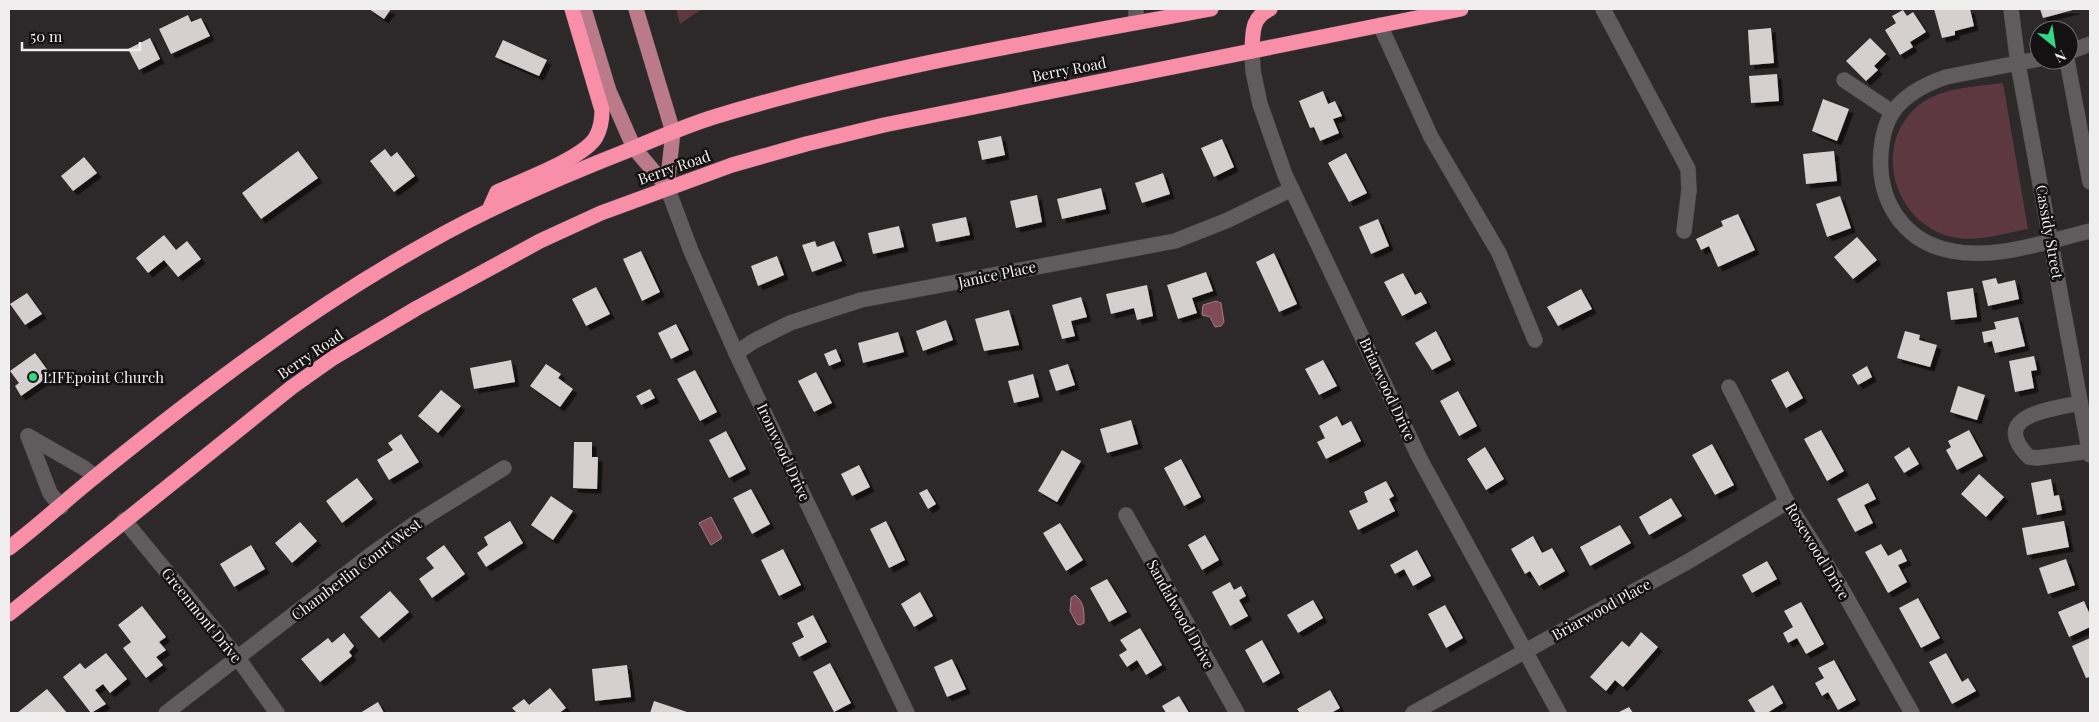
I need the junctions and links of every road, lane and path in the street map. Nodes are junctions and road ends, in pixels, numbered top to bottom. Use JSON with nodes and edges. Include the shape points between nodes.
{"nodes":[{"id":1,"x":572,"y":9,"type":"edge"},
{"id":2,"x":584,"y":9,"type":"edge"},
{"id":3,"x":636,"y":9,"type":"edge"},
{"id":4,"x":1211,"y":9,"type":"edge"},
{"id":5,"x":1270,"y":9,"type":"edge"},
{"id":6,"x":1461,"y":9,"type":"edge"},
{"id":7,"x":1603,"y":9,"type":"edge"},
{"id":8,"x":2011,"y":9,"type":"edge"},
{"id":9,"x":1136,"y":16,"type":"edge"},
{"id":10,"x":1380,"y":25,"type":"junction"},
{"id":11,"x":1252,"y":51,"type":"junction"},
{"id":12,"x":2029,"y":61,"type":"edge"},
{"id":13,"x":2018,"y":64,"type":"junction"},
{"id":14,"x":2069,"y":70,"type":"edge"},
{"id":15,"x":1844,"y":80,"type":"dead end"},
{"id":16,"x":1892,"y":112,"type":"junction"},
{"id":17,"x":673,"y":132,"type":"junction"},
{"id":18,"x":634,"y":148,"type":"junction"},
{"id":19,"x":2090,"y":182,"type":"edge"},
{"id":20,"x":667,"y":187,"type":"junction"},
{"id":21,"x":1292,"y":190,"type":"junction"},
{"id":22,"x":489,"y":210,"type":"junction"},
{"id":23,"x":1684,"y":231,"type":"dead end"},
{"id":24,"x":2090,"y":231,"type":"edge"},
{"id":25,"x":2051,"y":240,"type":"junction"},
{"id":26,"x":1535,"y":340,"type":"dead end"},
{"id":27,"x":736,"y":353,"type":"junction"},
{"id":28,"x":1729,"y":387,"type":"dead end"},
{"id":29,"x":2080,"y":403,"type":"junction"},
{"id":30,"x":2088,"y":423,"type":"edge"},
{"id":31,"x":2090,"y":451,"type":"edge"},
{"id":32,"x":2090,"y":455,"type":"edge"},
{"id":33,"x":504,"y":468,"type":"dead end"},
{"id":34,"x":94,"y":477,"type":"junction"},
{"id":35,"x":1787,"y":502,"type":"junction"},
{"id":36,"x":61,"y":507,"type":"junction"},
{"id":37,"x":1126,"y":515,"type":"dead end"},
{"id":38,"x":124,"y":520,"type":"junction"},
{"id":39,"x":9,"y":548,"type":"edge"},
{"id":40,"x":9,"y":614,"type":"edge"},
{"id":41,"x":1525,"y":652,"type":"junction"},
{"id":42,"x":237,"y":657,"type":"junction"},
{"id":43,"x":166,"y":713,"type":"edge"},
{"id":44,"x":278,"y":713,"type":"edge"},
{"id":45,"x":907,"y":713,"type":"edge"},
{"id":46,"x":1237,"y":713,"type":"edge"},
{"id":47,"x":1414,"y":713,"type":"edge"},
{"id":48,"x":1559,"y":713,"type":"edge"},
{"id":49,"x":1912,"y":713,"type":"edge"}],
"edges":[{"from":1,"to":22,"type":"highway","via":[[602,110],[596,137],[581,152],[497,192]]},
{"from":2,"to":18,"type":"main road","via":[[609,91]]},
{"from":3,"to":17,"type":"main road"},
{"from":4,"to":9,"type":"highway","name":"Berry Road"},
{"from":5,"to":11,"type":"highway","via":[[1260,13],[1253,23]]},
{"from":6,"to":10,"type":"highway","name":"Berry Road"},
{"from":7,"to":23,"type":"street","via":[[1688,169],[1690,183]]},
{"from":8,"to":13,"type":"street","name":"Cassidy Street"},
{"from":9,"to":17,"type":"highway","name":"Berry Road","via":[[822,87]]},
{"from":10,"to":11,"type":"highway","name":"Berry Road"},
{"from":10,"to":26,"type":"street","via":[[1431,137],[1499,253]]},
{"from":11,"to":20,"type":"highway","name":"Berry Road","via":[[884,125],[806,144]]},
{"from":11,"to":21,"type":"street","name":"Briarwood Drive","via":[[1252,71],[1267,126]]},
{"from":12,"to":13,"type":"street"},
{"from":13,"to":16,"type":"street","via":[[1931,82],[1912,93]]},
{"from":13,"to":25,"type":"street","name":"Cassidy Street"},
{"from":14,"to":19,"type":"street"},
{"from":15,"to":16,"type":"street"},
{"from":16,"to":25,"type":"street","via":[[1881,144],[1880,177],[1891,209],[1907,230],[1930,244],[1963,253],[2008,250]]},
{"from":17,"to":18,"type":"highway","name":"Berry Road"},
{"from":17,"to":20,"type":"main road"},
{"from":18,"to":20,"type":"main road"},
{"from":18,"to":22,"type":"highway","name":"Berry Road"},
{"from":20,"to":27,"type":"street","name":"Ironwood Drive"},
{"from":20,"to":38,"type":"highway","name":"Berry Road","via":[[540,241],[356,344],[292,387]]},
{"from":21,"to":27,"type":"street","name":"Janice Place","via":[[1175,240],[862,300],[790,323],[754,340]]},
{"from":21,"to":41,"type":"street","name":"Briarwood Drive","via":[[1420,459]]},
{"from":22,"to":34,"type":"highway","name":"Berry Road","via":[[380,270],[301,321],[240,363]]},
{"from":24,"to":25,"type":"street"},
{"from":25,"to":29,"type":"street","name":"Cassidy Street"},
{"from":27,"to":45,"type":"street","name":"Ironwood Drive"},
{"from":28,"to":35,"type":"street","name":"Rosewood Drive"},
{"from":29,"to":30,"type":"street","name":"Cassidy Street"},
{"from":29,"to":31,"type":"street","via":[[2028,414],[2018,424],[2017,442],[2028,457],[2047,458]]},
{"from":30,"to":31,"type":"street","name":"Cassidy Street"},
{"from":31,"to":32,"type":"street","name":"Cassidy Street"},
{"from":33,"to":42,"type":"street","name":"Chamberlin Court West","via":[[373,553]]},
{"from":34,"to":36,"type":"highway","name":"Berry Road"},
{"from":34,"to":36,"type":"street","via":[[28,436],[50,493]]},
{"from":35,"to":41,"type":"street","name":"Briarwood Place"},
{"from":35,"to":49,"type":"street","name":"Rosewood Drive","via":[[1840,586]]},
{"from":36,"to":39,"type":"highway","name":"Berry Road"},
{"from":37,"to":46,"type":"street","name":"Sandalwood Drive"},
{"from":38,"to":40,"type":"highway","name":"Berry Road"},
{"from":38,"to":42,"type":"street","name":"Greenmont Drive"},
{"from":41,"to":47,"type":"street","name":"Briarwood Place"},
{"from":41,"to":48,"type":"street","name":"Briarwood Drive"},
{"from":42,"to":43,"type":"street","name":"Chamberlin Court West"},
{"from":42,"to":44,"type":"street","name":"Greenmont Drive"}]}
